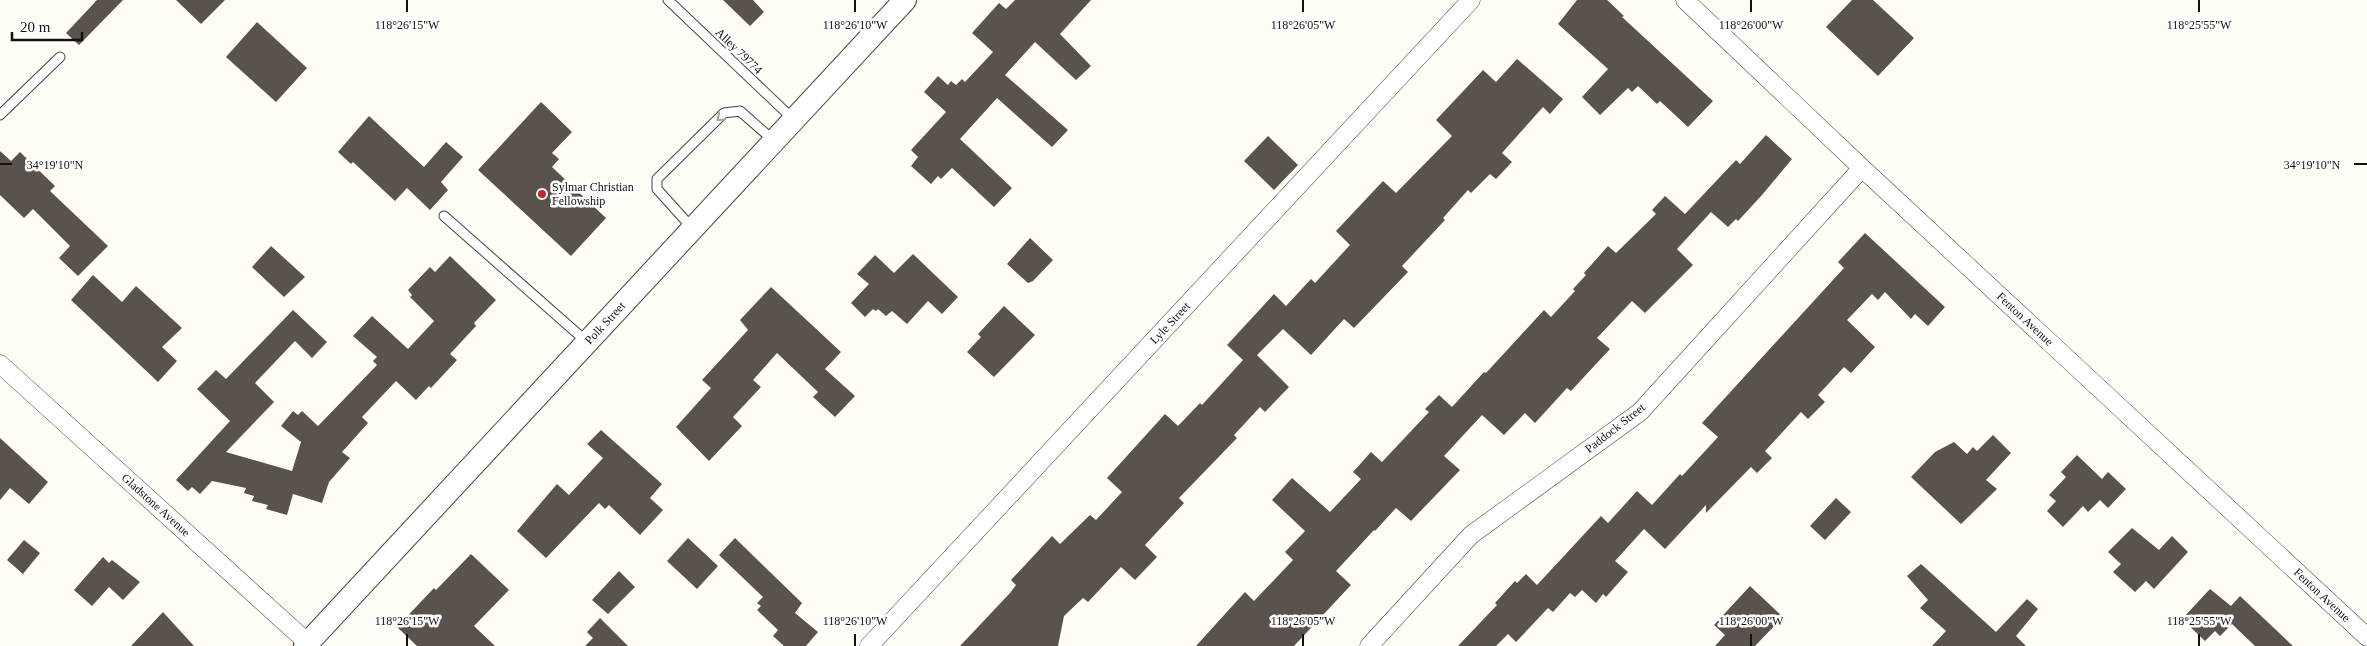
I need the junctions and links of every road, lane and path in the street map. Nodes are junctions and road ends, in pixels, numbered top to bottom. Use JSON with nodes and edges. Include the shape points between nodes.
{"nodes":[{"id":1,"x":668,"y":0,"type":"edge"},
{"id":2,"x":905,"y":0,"type":"edge"},
{"id":3,"x":1471,"y":0,"type":"edge"},
{"id":4,"x":1685,"y":0,"type":"edge"},
{"id":5,"x":60,"y":57,"type":"dead end"},
{"id":6,"x":0,"y":115,"type":"edge"},
{"id":7,"x":794,"y":120,"type":"junction"},
{"id":8,"x":773,"y":140,"type":"junction"},
{"id":9,"x":1862,"y":168,"type":"junction"},
{"id":10,"x":444,"y":216,"type":"dead end"},
{"id":11,"x":693,"y":229,"type":"junction"},
{"id":12,"x":587,"y":342,"type":"junction"},
{"id":13,"x":0,"y":364,"type":"edge"},
{"id":14,"x":2367,"y":637,"type":"edge"},
{"id":15,"x":308,"y":645,"type":"edge"},
{"id":16,"x":869,"y":646,"type":"edge"},
{"id":17,"x":1369,"y":646,"type":"edge"}],
"edges":[{"from":1,"to":7,"type":"lane","name":"Alley 79774"},
{"from":2,"to":7,"type":"street","name":"Polk Street"},
{"from":3,"to":16,"type":"street","name":"Lyle Street"},
{"from":4,"to":9,"type":"street","name":"Fenton Avenue"},
{"from":5,"to":6,"type":"lane"},
{"from":7,"to":8,"type":"street","name":"Polk Street"},
{"from":8,"to":11,"type":"street","name":"Polk Street"},
{"from":8,"to":11,"type":"lane","one_way":true,"via":[[740,112],[724,113],[657,180],[657,189]]},
{"from":9,"to":14,"type":"street","name":"Fenton Avenue"},
{"from":9,"to":17,"type":"street","name":"Paddock Street","via":[[1640,412],[1471,535]]},
{"from":10,"to":12,"type":"lane"},
{"from":11,"to":12,"type":"street","name":"Polk Street"},
{"from":12,"to":15,"type":"street","name":"Polk Street"},
{"from":13,"to":15,"type":"street","name":"Gladstone Avenue"}]}
